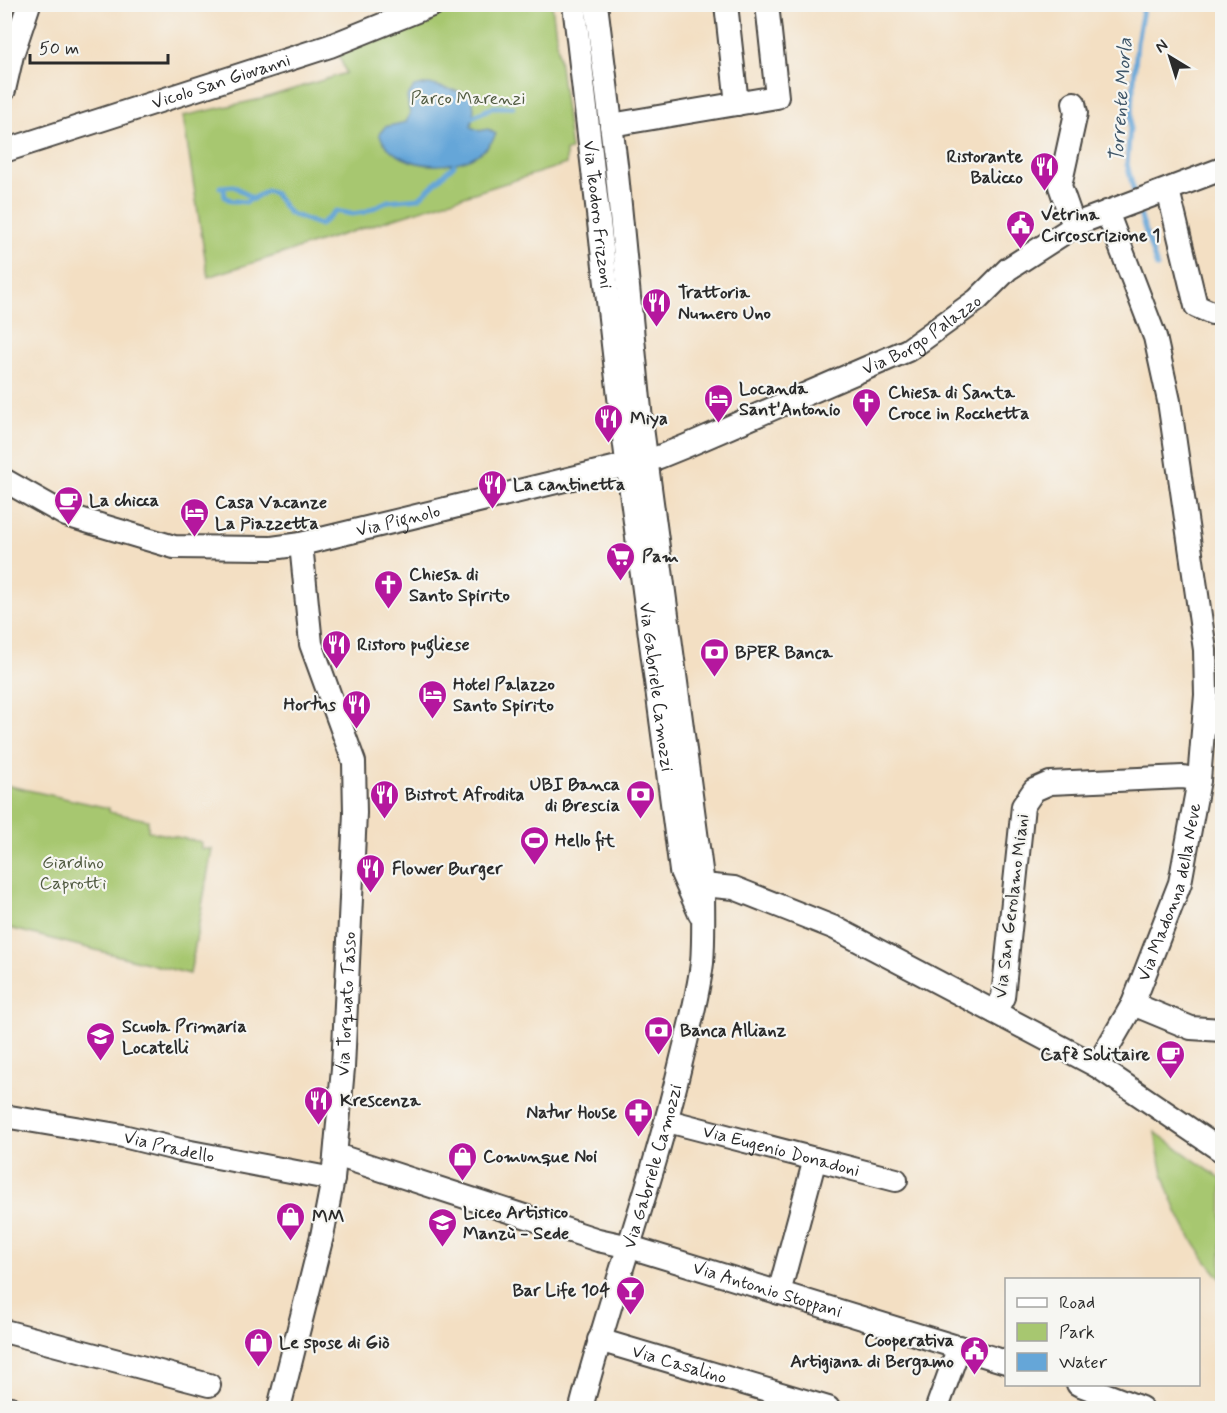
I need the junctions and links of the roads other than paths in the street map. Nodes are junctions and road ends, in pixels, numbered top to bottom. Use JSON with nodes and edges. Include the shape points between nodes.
{"nodes":[{"id":1,"x":29,"y":4,"type":"edge"},
{"id":2,"x":434,"y":4,"type":"edge"},
{"id":3,"x":574,"y":4,"type":"edge"},
{"id":4,"x":596,"y":4,"type":"edge"},
{"id":5,"x":726,"y":4,"type":"edge"},
{"id":6,"x":767,"y":4,"type":"edge"},
{"id":7,"x":4,"y":90,"type":"edge"},
{"id":8,"x":1074,"y":102,"type":"dead end"},
{"id":9,"x":737,"y":104,"type":"junction"},
{"id":10,"x":616,"y":124,"type":"junction"},
{"id":11,"x":4,"y":151,"type":"edge"},
{"id":12,"x":1222,"y":169,"type":"edge"},
{"id":13,"x":1163,"y":192,"type":"junction"},
{"id":14,"x":1110,"y":211,"type":"junction"},
{"id":15,"x":1074,"y":226,"type":"junction"},
{"id":16,"x":1212,"y":313,"type":"dead end"},
{"id":17,"x":639,"y":421,"type":"junction"},
{"id":18,"x":643,"y":470,"type":"junction"},
{"id":19,"x":4,"y":480,"type":"edge"},
{"id":20,"x":301,"y":544,"type":"junction"},
{"id":21,"x":1214,"y":650,"type":"edge"},
{"id":22,"x":1200,"y":780,"type":"junction"},
{"id":23,"x":676,"y":819,"type":"junction"},
{"id":24,"x":681,"y":871,"type":"junction"},
{"id":25,"x":703,"y":885,"type":"junction"},
{"id":26,"x":703,"y":921,"type":"junction"},
{"id":27,"x":1133,"y":1004,"type":"junction"},
{"id":28,"x":995,"y":1012,"type":"junction"},
{"id":29,"x":1222,"y":1030,"type":"edge"},
{"id":30,"x":1097,"y":1066,"type":"junction"},
{"id":31,"x":4,"y":1116,"type":"edge"},
{"id":32,"x":668,"y":1121,"type":"junction"},
{"id":33,"x":1222,"y":1151,"type":"edge"},
{"id":34,"x":336,"y":1155,"type":"junction"},
{"id":35,"x":816,"y":1159,"type":"junction"},
{"id":36,"x":333,"y":1179,"type":"junction"},
{"id":37,"x":896,"y":1180,"type":"dead end"},
{"id":38,"x":630,"y":1247,"type":"junction"},
{"id":39,"x":779,"y":1293,"type":"junction"},
{"id":40,"x":4,"y":1331,"type":"edge"},
{"id":41,"x":599,"y":1340,"type":"junction"},
{"id":42,"x":959,"y":1347,"type":"junction"},
{"id":43,"x":1005,"y":1362,"type":"edge"},
{"id":44,"x":209,"y":1385,"type":"dead end"},
{"id":45,"x":1083,"y":1386,"type":"edge"},
{"id":46,"x":4,"y":1407,"type":"edge"},
{"id":47,"x":11,"y":1408,"type":"edge"},
{"id":48,"x":279,"y":1408,"type":"edge"},
{"id":49,"x":581,"y":1408,"type":"edge"},
{"id":50,"x":828,"y":1408,"type":"edge"},
{"id":51,"x":937,"y":1408,"type":"edge"},
{"id":52,"x":1141,"y":1408,"type":"edge"}],
"edges":[{"from":1,"to":7,"type":"street"},
{"from":2,"to":11,"type":"street","name":"Vicolo San Giovanni","via":[[330,46]]},
{"from":3,"to":17,"type":"street","name":"Via Teodoro Frizzoni"},
{"from":4,"to":10,"type":"street","name":"Via Teodoro Frizzoni","via":[[608,96]]},
{"from":5,"to":9,"type":"street"},
{"from":6,"to":9,"type":"street","via":[[777,97]]},
{"from":8,"to":15,"type":"street","via":[[1076,113],[1060,186]]},
{"from":9,"to":10,"type":"street"},
{"from":10,"to":17,"type":"street","name":"Via Teodoro Frizzoni"},
{"from":12,"to":13,"type":"street","name":"Via Borgo Palazzo"},
{"from":13,"to":14,"type":"street","name":"Via Borgo Palazzo"},
{"from":13,"to":16,"type":"street","via":[[1196,306]]},
{"from":14,"to":15,"type":"street","name":"Via Borgo Palazzo"},
{"from":14,"to":21,"type":"street","name":"Via Madonna della Neve","via":[[1155,337],[1169,401],[1185,516]]},
{"from":15,"to":18,"type":"street","name":"Via Borgo Palazzo","via":[[1008,269],[977,300],[908,350],[686,446]]},
{"from":17,"to":18,"type":"street"},
{"from":17,"to":18,"type":"street"},
{"from":18,"to":20,"type":"street","name":"Via Pignolo"},
{"from":18,"to":23,"type":"street","name":"Via Gabriele Camozzi"},
{"from":18,"to":25,"type":"street","name":"Via Gabriele Camozzi","via":[[712,861]]},
{"from":19,"to":20,"type":"street","name":"Via Pignolo","via":[[66,515],[174,547],[272,548]]},
{"from":20,"to":34,"type":"street","name":"Via Torquato Tasso","via":[[311,644],[354,762],[348,977]]},
{"from":21,"to":22,"type":"street","name":"Via Madonna della Neve","via":[[1206,695]]},
{"from":22,"to":27,"type":"street","name":"Via Madonna della Neve","via":[[1180,883]]},
{"from":22,"to":28,"type":"street","name":"Via San Gerolamo Miani","via":[[1183,777],[1050,783],[1034,790],[1023,806],[1003,997]]},
{"from":23,"to":24,"type":"street","name":"Via Gabriele Camozzi"},
{"from":23,"to":25,"type":"street","name":"Via Gabriele Camozzi"},
{"from":24,"to":25,"type":"street"},
{"from":24,"to":26,"type":"street","name":"Via Gabriele Camozzi"},
{"from":25,"to":26,"type":"street","name":"Via Gabriele Camozzi"},
{"from":25,"to":28,"type":"street","via":[[734,888],[835,928]]},
{"from":26,"to":32,"type":"street","name":"Via Gabriele Camozzi","via":[[702,963]]},
{"from":27,"to":29,"type":"street","via":[[1191,1028]]},
{"from":27,"to":30,"type":"street","name":"Via Madonna della Neve"},
{"from":28,"to":30,"type":"street"},
{"from":30,"to":33,"type":"street"},
{"from":31,"to":36,"type":"street","name":"Via Pradello"},
{"from":32,"to":35,"type":"street","name":"Via Eugenio Donadoni"},
{"from":32,"to":38,"type":"street","name":"Via Gabriele Camozzi"},
{"from":34,"to":36,"type":"street","name":"Via Torquato Tasso"},
{"from":34,"to":38,"type":"street","name":"Via Antonio Stoppani"},
{"from":35,"to":37,"type":"street","name":"Via Eugenio Donadoni"},
{"from":35,"to":39,"type":"street"},
{"from":36,"to":48,"type":"street","name":"Via Torquato Tasso"},
{"from":38,"to":39,"type":"street","name":"Via Antonio Stoppani"},
{"from":38,"to":41,"type":"street","name":"Via Gabriele Camozzi"},
{"from":39,"to":42,"type":"street","name":"Via Antonio Stoppani"},
{"from":40,"to":44,"type":"street"},
{"from":41,"to":49,"type":"street","name":"Via Gabriele Camozzi"},
{"from":41,"to":50,"type":"street","name":"Via Casalino"},
{"from":42,"to":43,"type":"street","name":"Via Antonio Stoppani"},
{"from":42,"to":51,"type":"street"},
{"from":45,"to":52,"type":"street"},
{"from":46,"to":47,"type":"street"}]}
